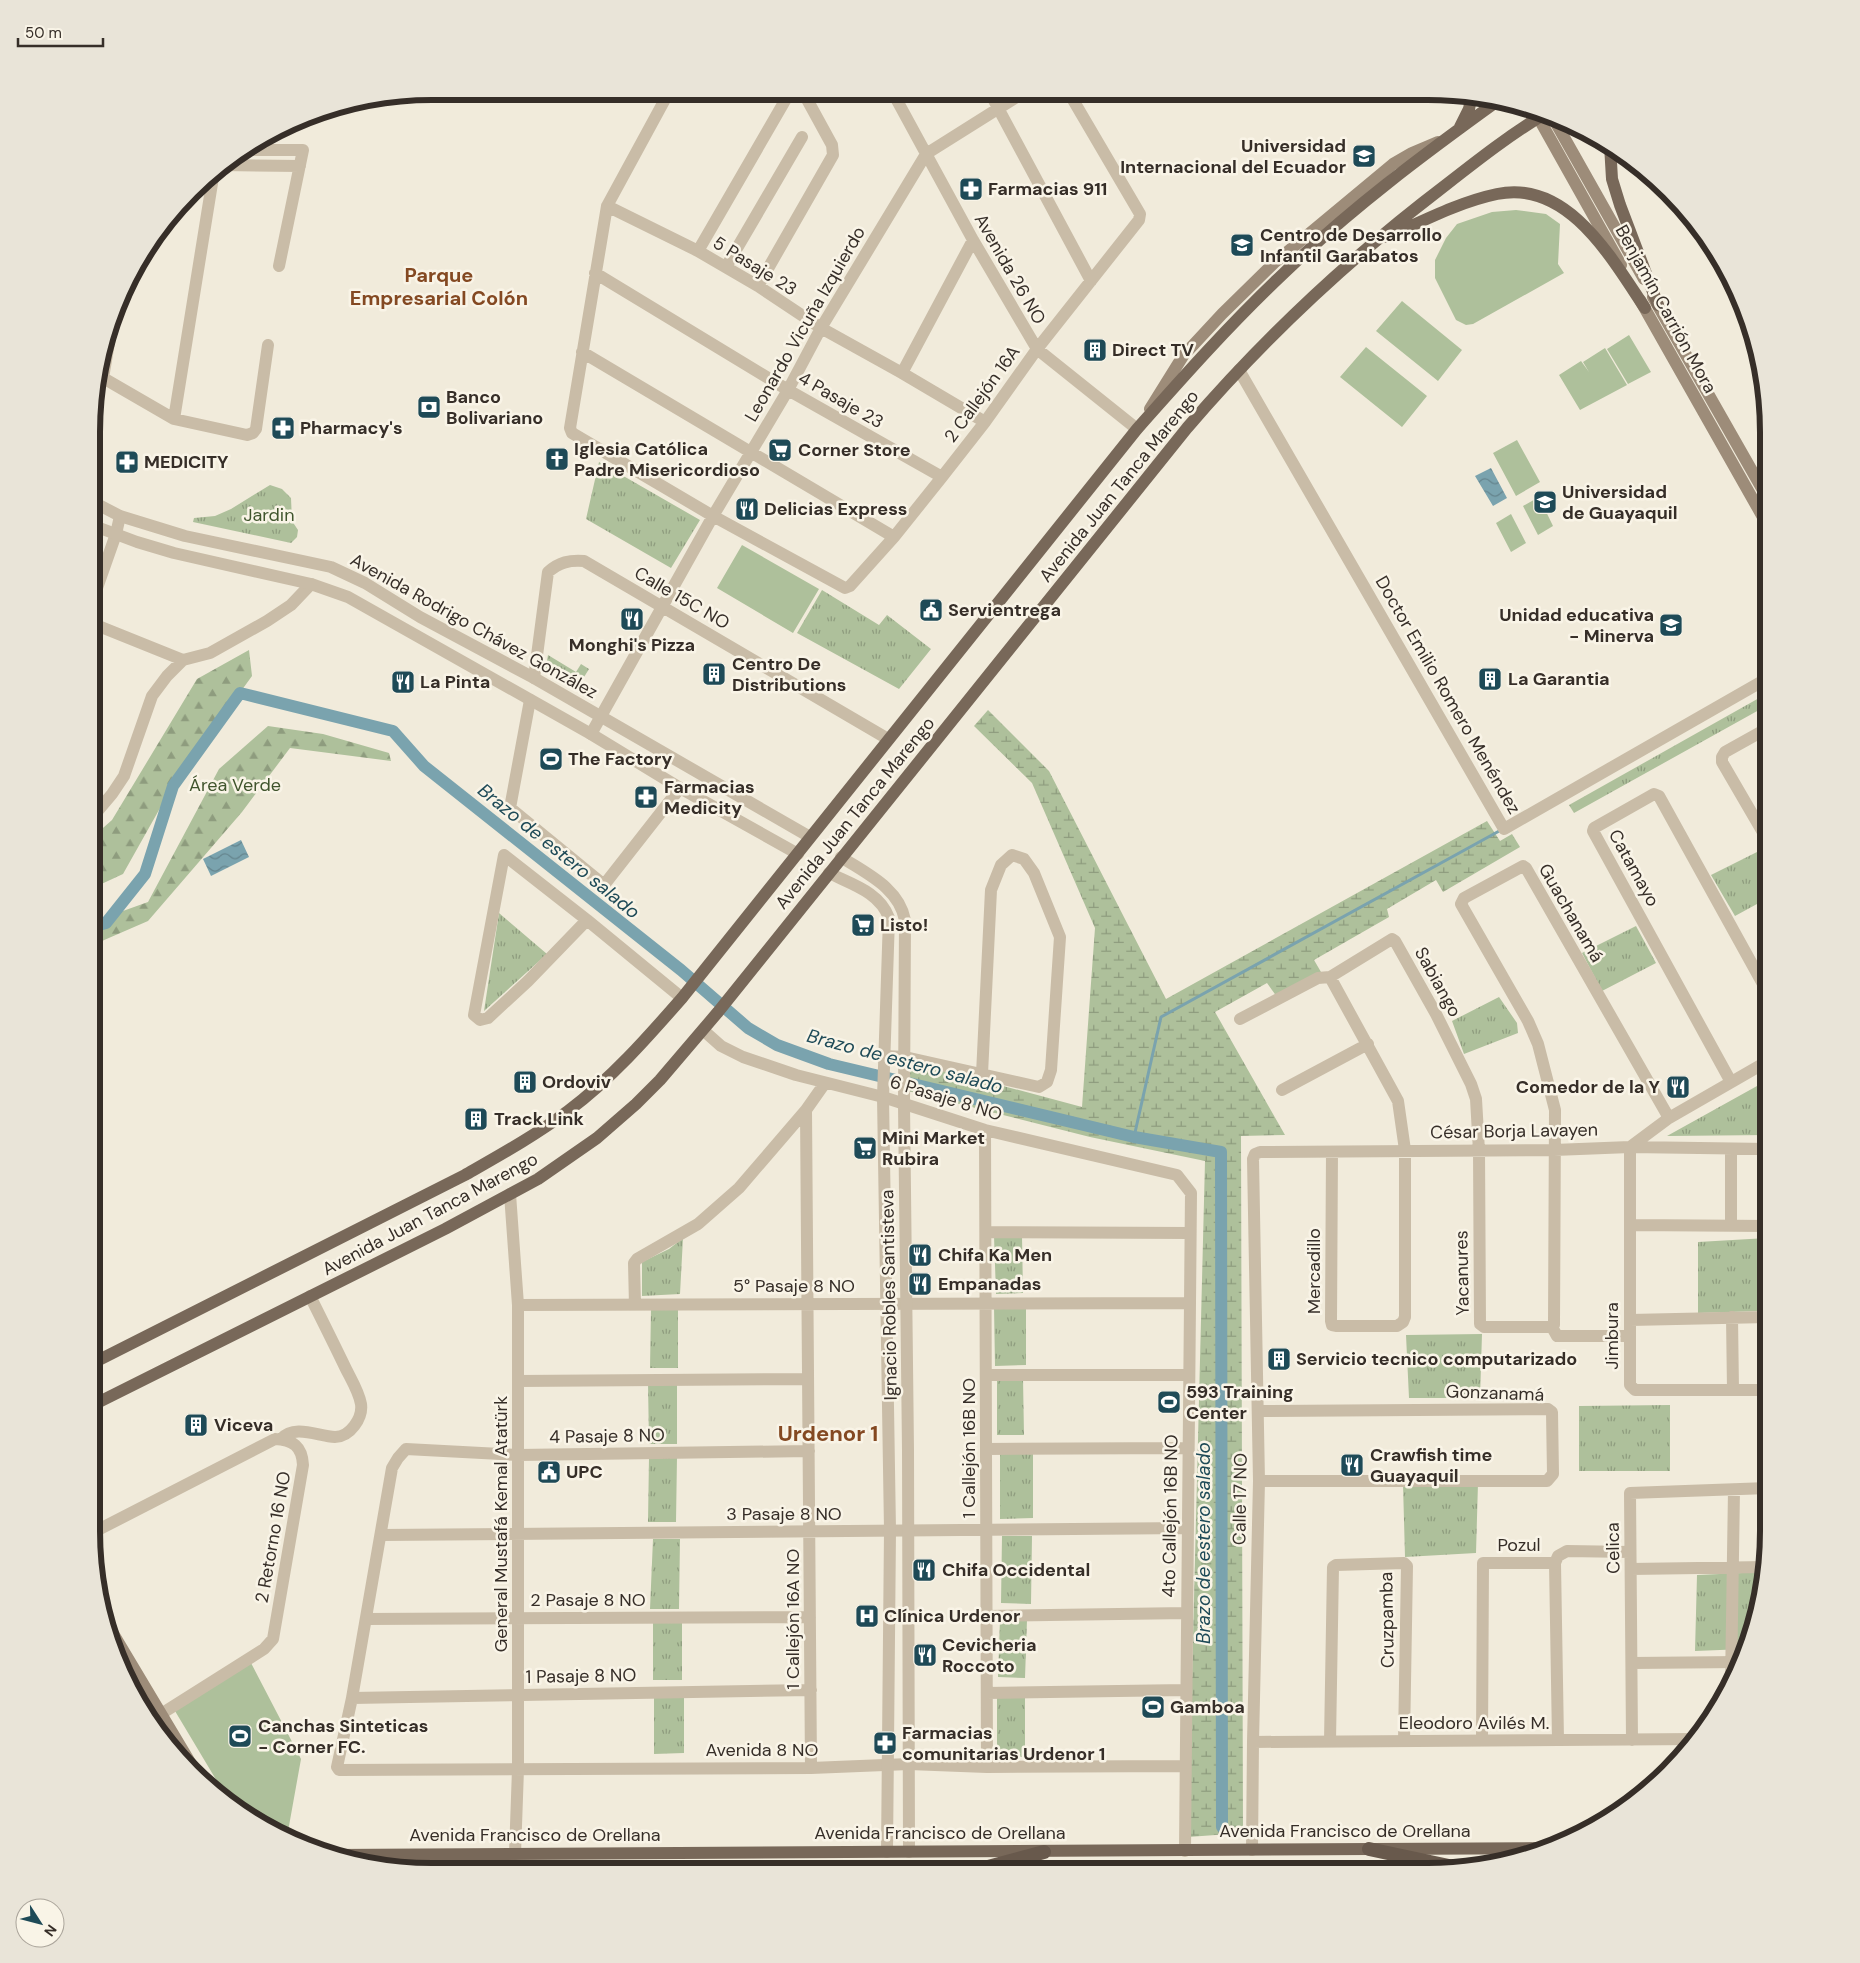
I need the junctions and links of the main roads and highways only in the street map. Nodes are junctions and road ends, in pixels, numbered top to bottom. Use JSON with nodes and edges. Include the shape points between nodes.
{"nodes":[{"id":1,"x":1470,"y":103,"type":"edge"},
{"id":2,"x":1491,"y":106,"type":"edge"},
{"id":3,"x":1537,"y":119,"type":"edge"},
{"id":4,"x":1541,"y":120,"type":"edge"},
{"id":5,"x":1557,"y":126,"type":"edge"},
{"id":6,"x":1459,"y":129,"type":"junction"},
{"id":7,"x":1611,"y":155,"type":"edge"},
{"id":8,"x":1601,"y":215,"type":"junction"},
{"id":9,"x":1373,"y":243,"type":"junction"},
{"id":10,"x":1658,"y":305,"type":"junction"},
{"id":11,"x":1645,"y":308,"type":"junction"},
{"id":12,"x":1760,"y":485,"type":"edge"},
{"id":13,"x":1760,"y":512,"type":"edge"},
{"id":14,"x":100,"y":1359,"type":"edge"},
{"id":15,"x":100,"y":1401,"type":"edge"},
{"id":16,"x":121,"y":1647,"type":"edge"},
{"id":17,"x":184,"y":1752,"type":"edge"},
{"id":18,"x":1526,"y":1848,"type":"edge"},
{"id":19,"x":1368,"y":1849,"type":"junction"},
{"id":20,"x":1044,"y":1852,"type":"junction"},
{"id":21,"x":359,"y":1855,"type":"edge"},
{"id":22,"x":410,"y":1855,"type":"junction"},
{"id":23,"x":395,"y":1861,"type":"edge"},
{"id":24,"x":1003,"y":1863,"type":"edge"},
{"id":25,"x":1436,"y":1863,"type":"edge"}],
"edges":[{"from":1,"to":6,"type":"main road"},
{"from":2,"to":6,"type":"main road","name":"Avenida Juan Tanca Marengo"},
{"from":3,"to":9,"type":"main road","name":"Avenida Juan Tanca Marengo","via":[[1495,147]]},
{"from":4,"to":8,"type":"main road","name":"Benjamín Carrión Mora"},
{"from":5,"to":8,"type":"main road","name":"Benjamín Carrión Mora"},
{"from":6,"to":14,"type":"main road","name":"Avenida Juan Tanca Marengo","via":[[1380,190],[1284,273],[1232,324],[1137,429],[685,995],[608,1078],[568,1111],[465,1175]]},
{"from":7,"to":10,"type":"main road","via":[[1612,179],[1620,205]]},
{"from":8,"to":10,"type":"main road","name":"Benjamín Carrión Mora"},
{"from":8,"to":11,"type":"main road","name":"Benjamín Carrión Mora"},
{"from":9,"to":11,"type":"main road","via":[[1461,205],[1499,194],[1532,193],[1553,201],[1575,217],[1597,240]]},
{"from":9,"to":15,"type":"main road","name":"Avenida Juan Tanca Marengo","via":[[1309,299],[1188,428],[718,1012],[636,1104],[597,1138],[538,1179],[445,1229]]},
{"from":10,"to":12,"type":"main road","name":"Benjamín Carrión Mora"},
{"from":11,"to":13,"type":"main road","name":"Benjamín Carrión Mora"},
{"from":16,"to":17,"type":"main road"},
{"from":18,"to":19,"type":"main road","name":"Avenida Francisco de Orellana"},
{"from":19,"to":20,"type":"main road","name":"Avenida Francisco de Orellana"},
{"from":19,"to":25,"type":"highway"},
{"from":20,"to":22,"type":"main road","name":"Avenida Francisco de Orellana"},
{"from":20,"to":24,"type":"highway"},
{"from":21,"to":22,"type":"main road","name":"Avenida Francisco de Orellana"},
{"from":22,"to":23,"type":"main road"}]}
